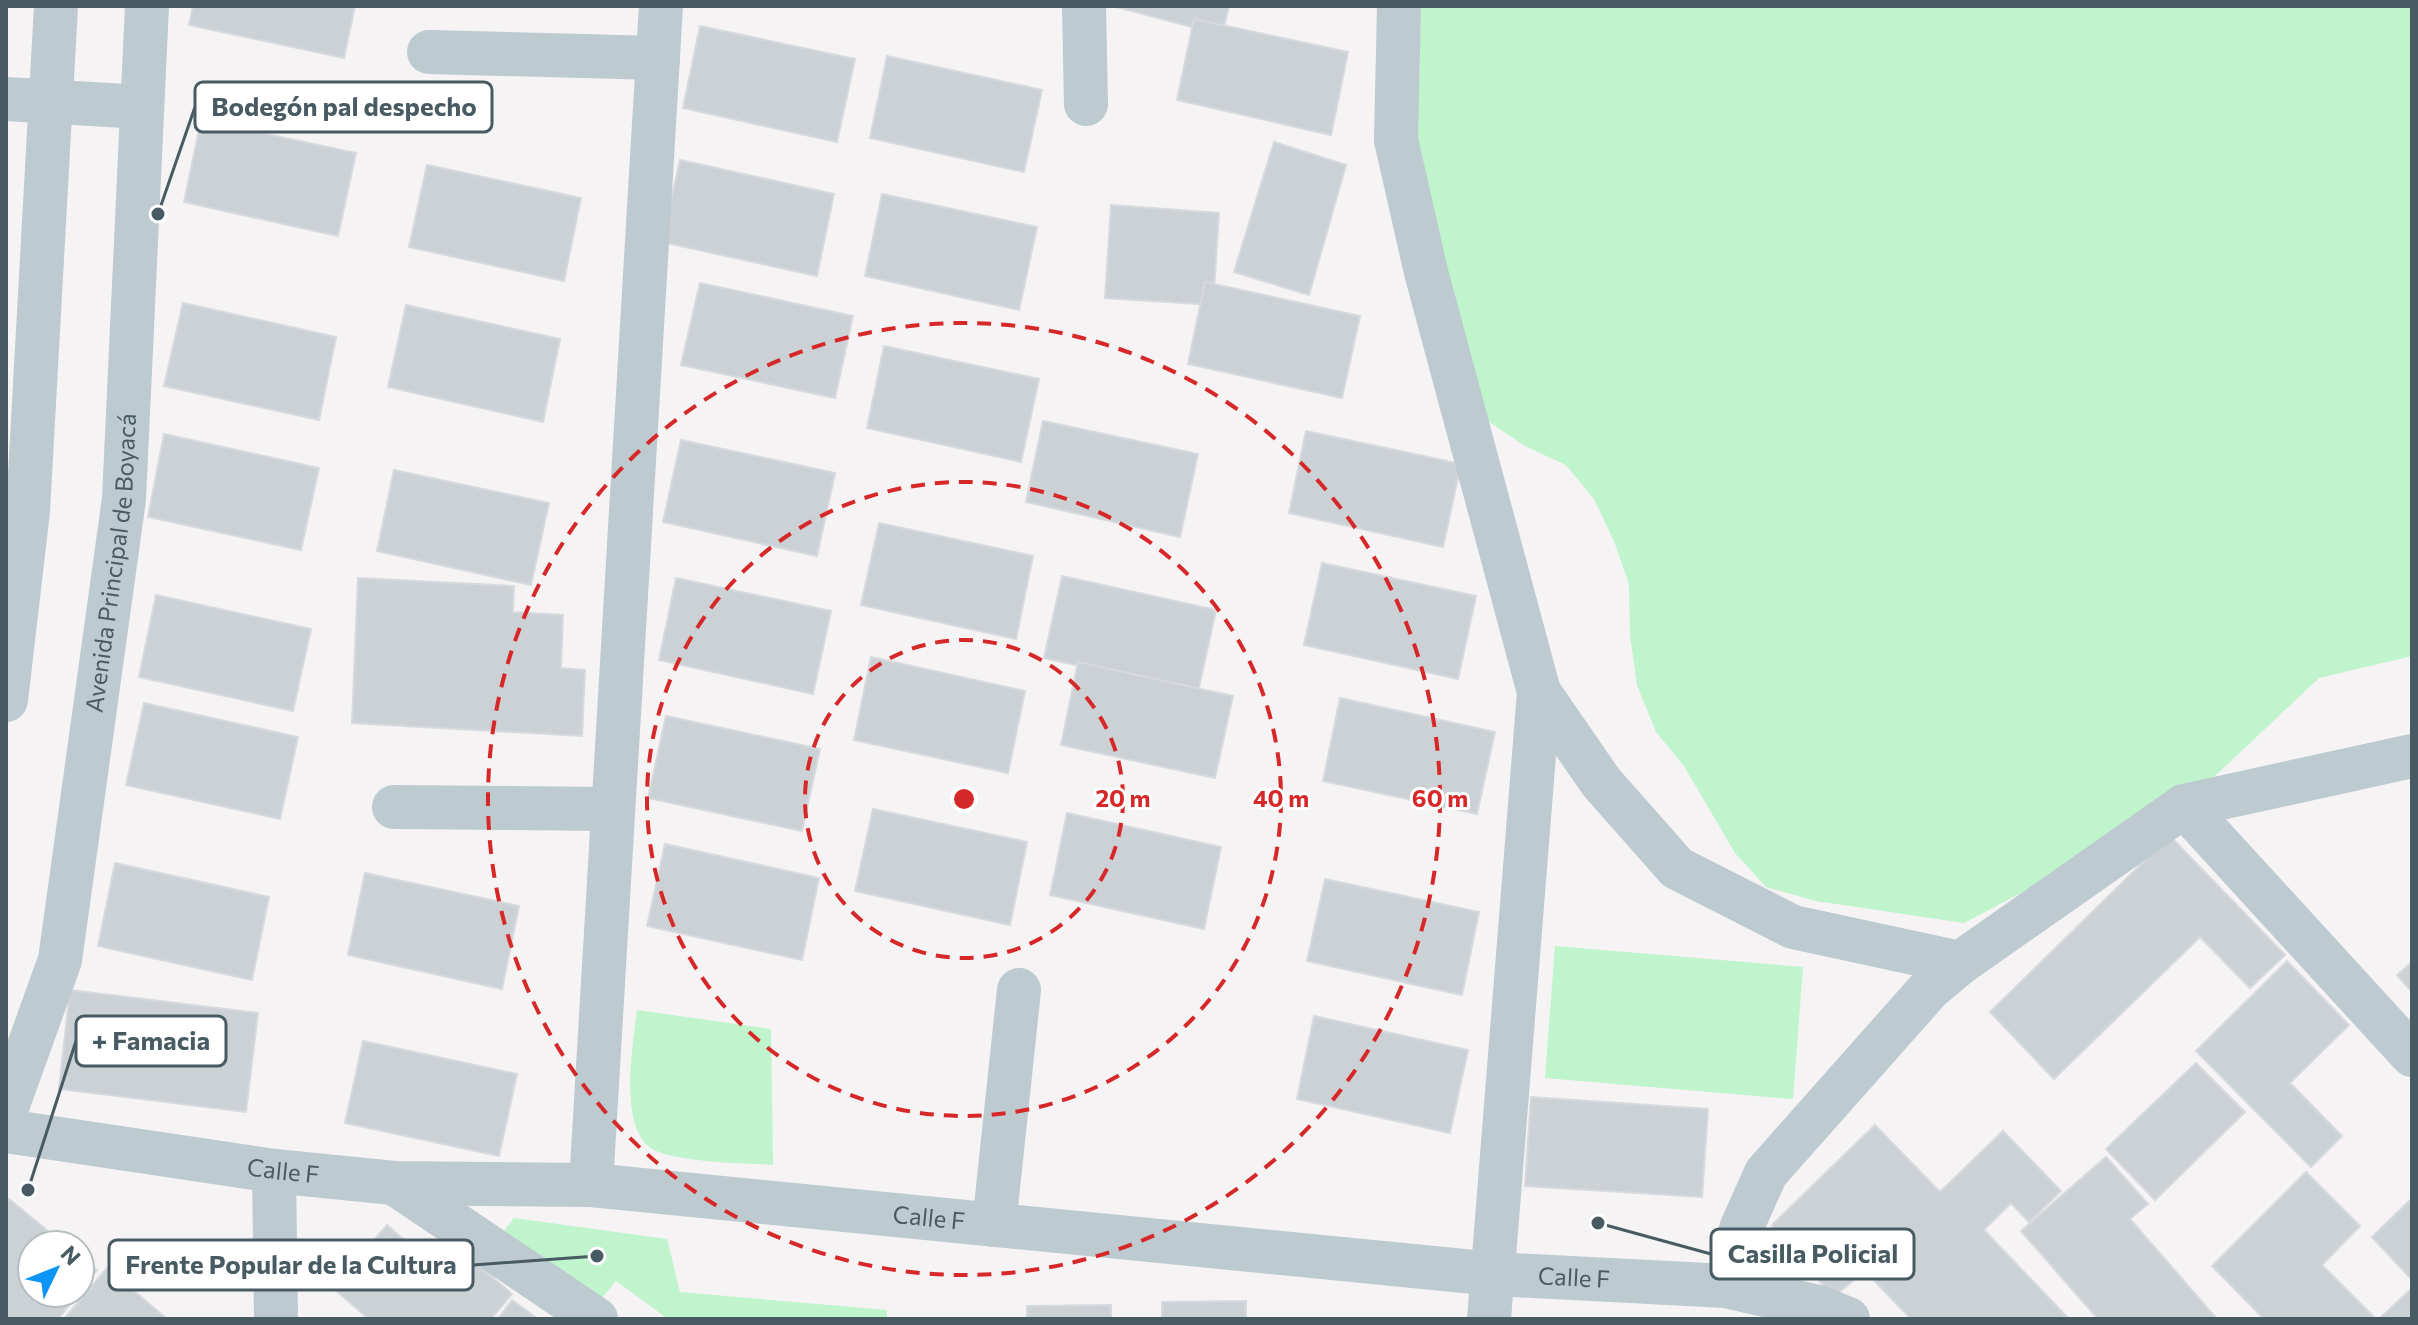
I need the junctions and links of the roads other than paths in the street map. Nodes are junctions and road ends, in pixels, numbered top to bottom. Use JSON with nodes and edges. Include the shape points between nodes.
{"nodes":[{"id":1,"x":56,"y":6,"type":"edge"},
{"id":2,"x":147,"y":6,"type":"edge"},
{"id":3,"x":661,"y":6,"type":"edge"},
{"id":4,"x":1084,"y":6,"type":"edge"},
{"id":5,"x":1399,"y":6,"type":"edge"},
{"id":6,"x":429,"y":52,"type":"dead end"},
{"id":7,"x":658,"y":58,"type":"junction"},
{"id":8,"x":6,"y":99,"type":"edge"},
{"id":9,"x":51,"y":102,"type":"junction"},
{"id":10,"x":1086,"y":104,"type":"dead end"},
{"id":11,"x":142,"y":107,"type":"junction"},
{"id":12,"x":1539,"y":692,"type":"junction"},
{"id":13,"x":6,"y":700,"type":"edge"},
{"id":14,"x":2412,"y":756,"type":"edge"},
{"id":15,"x":2184,"y":806,"type":"junction"},
{"id":16,"x":394,"y":807,"type":"dead end"},
{"id":17,"x":613,"y":809,"type":"junction"},
{"id":18,"x":1960,"y":963,"type":"junction"},
{"id":19,"x":1019,"y":990,"type":"dead end"},
{"id":20,"x":2412,"y":1055,"type":"edge"},
{"id":21,"x":6,"y":1110,"type":"edge"},
{"id":22,"x":6,"y":1131,"type":"edge"},
{"id":23,"x":274,"y":1171,"type":"junction"},
{"id":24,"x":394,"y":1183,"type":"junction"},
{"id":25,"x":591,"y":1185,"type":"junction"},
{"id":26,"x":994,"y":1225,"type":"junction"},
{"id":27,"x":1494,"y":1274,"type":"junction"},
{"id":28,"x":1726,"y":1286,"type":"junction"},
{"id":29,"x":276,"y":1319,"type":"edge"},
{"id":30,"x":596,"y":1319,"type":"edge"},
{"id":31,"x":1489,"y":1319,"type":"edge"},
{"id":32,"x":1848,"y":1319,"type":"edge"}],
"edges":[{"from":1,"to":9,"type":"street"},
{"from":2,"to":11,"type":"street","name":"Avenida Principal de Boyacá"},
{"from":3,"to":7,"type":"street"},
{"from":4,"to":10,"type":"street"},
{"from":5,"to":12,"type":"street","via":[[1396,140],[1426,272]]},
{"from":6,"to":7,"type":"street"},
{"from":7,"to":17,"type":"street"},
{"from":8,"to":9,"type":"street"},
{"from":9,"to":11,"type":"street"},
{"from":9,"to":13,"type":"street","via":[[28,511]]},
{"from":11,"to":21,"type":"street","name":"Avenida Principal de Boyacá","via":[[124,499],[60,960]]},
{"from":12,"to":18,"type":"street","via":[[1601,782],[1677,868],[1793,927]]},
{"from":12,"to":27,"type":"street"},
{"from":14,"to":15,"type":"street"},
{"from":15,"to":18,"type":"street"},
{"from":15,"to":20,"type":"street"},
{"from":16,"to":17,"type":"street"},
{"from":17,"to":25,"type":"street"},
{"from":18,"to":28,"type":"street","via":[[1930,988],[1766,1173],[1741,1229]]},
{"from":19,"to":26,"type":"street"},
{"from":22,"to":23,"type":"street","name":"Calle F"},
{"from":23,"to":24,"type":"street","name":"Calle F"},
{"from":23,"to":29,"type":"street"},
{"from":24,"to":25,"type":"street","name":"Calle F"},
{"from":24,"to":30,"type":"street"},
{"from":25,"to":26,"type":"street","name":"Calle F"},
{"from":26,"to":27,"type":"street","name":"Calle F"},
{"from":27,"to":28,"type":"street","name":"Calle F"},
{"from":27,"to":31,"type":"street"},
{"from":28,"to":32,"type":"street","name":"Calle F"}]}
